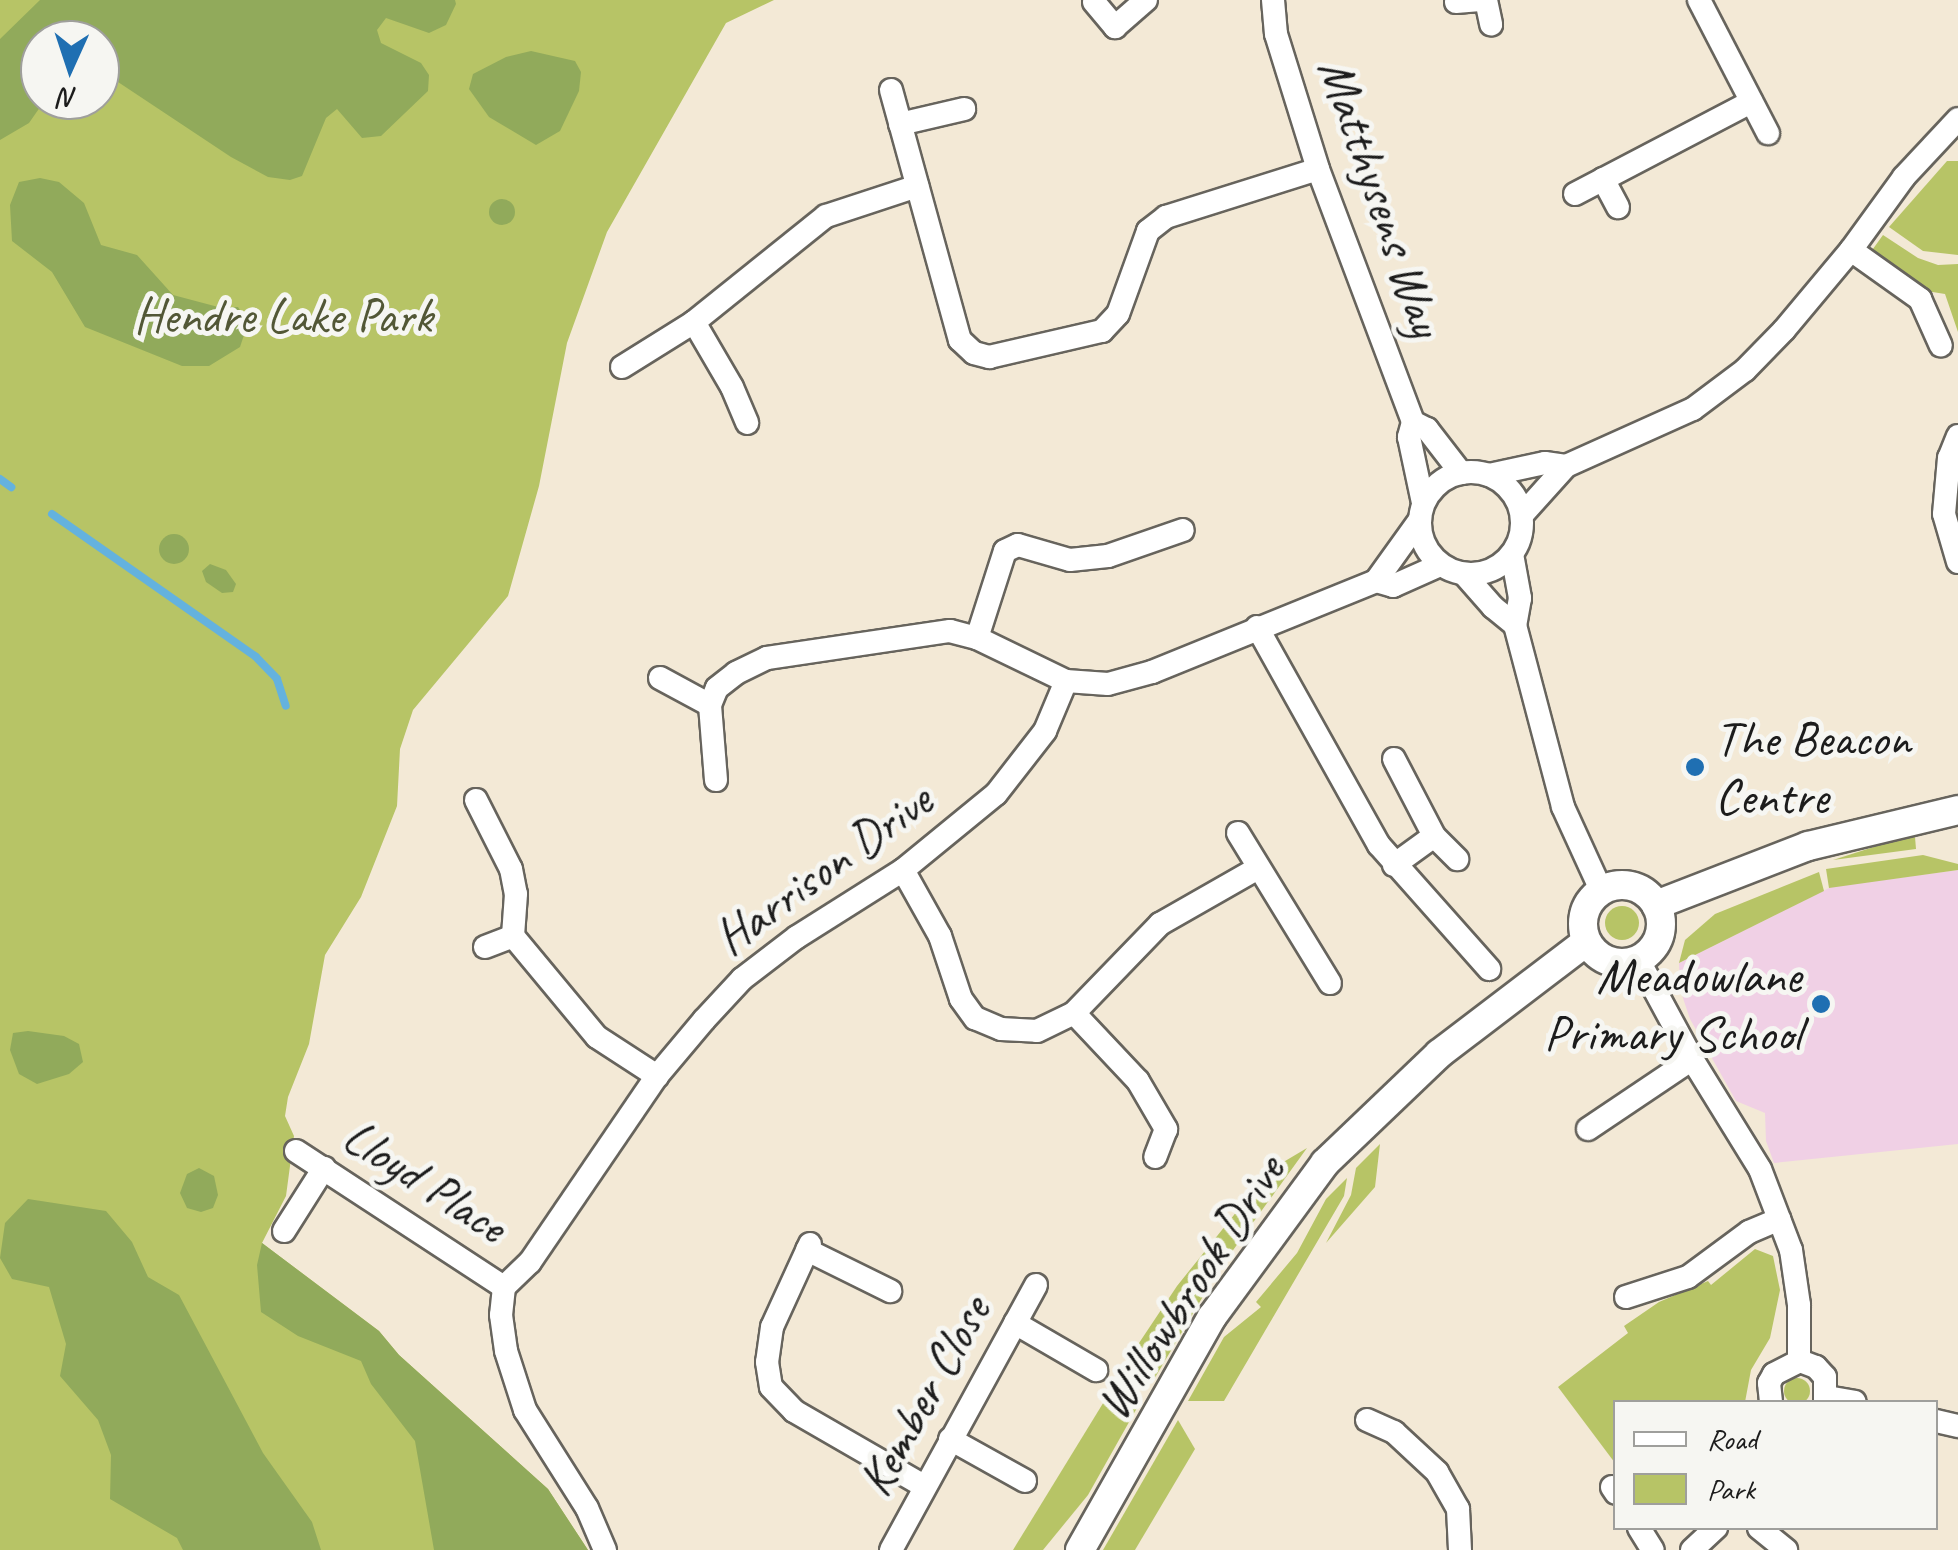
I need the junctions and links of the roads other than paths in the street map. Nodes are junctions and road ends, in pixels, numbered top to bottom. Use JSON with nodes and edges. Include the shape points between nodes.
{"nodes":[{"id":1,"x":1146,"y":0,"type":"edge"},
{"id":2,"x":1272,"y":0,"type":"edge"},
{"id":3,"x":1486,"y":0,"type":"edge"},
{"id":4,"x":1699,"y":0,"type":"edge"},
{"id":5,"x":1094,"y":2,"type":"edge"},
{"id":6,"x":1490,"y":24,"type":"dead end"},
{"id":7,"x":891,"y":90,"type":"dead end"},
{"id":8,"x":1752,"y":102,"type":"junction"},
{"id":9,"x":964,"y":109,"type":"dead end"},
{"id":10,"x":900,"y":124,"type":"junction"},
{"id":11,"x":1955,"y":127,"type":"edge"},
{"id":12,"x":1768,"y":133,"type":"dead end"},
{"id":13,"x":1318,"y":169,"type":"junction"},
{"id":14,"x":1603,"y":179,"type":"junction"},
{"id":15,"x":918,"y":186,"type":"junction"},
{"id":16,"x":1575,"y":194,"type":"dead end"},
{"id":17,"x":1618,"y":207,"type":"dead end"},
{"id":18,"x":1851,"y":250,"type":"junction"},
{"id":19,"x":694,"y":322,"type":"junction"},
{"id":20,"x":1941,"y":346,"type":"dead end"},
{"id":21,"x":622,"y":367,"type":"dead end"},
{"id":22,"x":1414,"y":422,"type":"junction"},
{"id":23,"x":746,"y":423,"type":"dead end"},
{"id":24,"x":1958,"y":436,"type":"edge"},
{"id":25,"x":1566,"y":466,"type":"junction"},
{"id":26,"x":1461,"y":473,"type":"junction"},
{"id":27,"x":1489,"y":475,"type":"junction"},
{"id":28,"x":1421,"y":512,"type":"junction"},
{"id":29,"x":1522,"y":515,"type":"junction"},
{"id":30,"x":1183,"y":530,"type":"dead end"},
{"id":31,"x":1512,"y":554,"type":"junction"},
{"id":32,"x":1958,"y":562,"type":"edge"},
{"id":33,"x":1440,"y":565,"type":"junction"},
{"id":34,"x":1464,"y":574,"type":"junction"},
{"id":35,"x":1376,"y":581,"type":"junction"},
{"id":36,"x":1515,"y":625,"type":"junction"},
{"id":37,"x":1257,"y":627,"type":"junction"},
{"id":38,"x":977,"y":638,"type":"junction"},
{"id":39,"x":660,"y":678,"type":"dead end"},
{"id":40,"x":1066,"y":681,"type":"junction"},
{"id":41,"x":710,"y":705,"type":"junction"},
{"id":42,"x":1394,"y":759,"type":"dead end"},
{"id":43,"x":716,"y":780,"type":"dead end"},
{"id":44,"x":476,"y":800,"type":"dead end"},
{"id":45,"x":1958,"y":810,"type":"edge"},
{"id":46,"x":1238,"y":833,"type":"dead end"},
{"id":47,"x":1434,"y":836,"type":"junction"},
{"id":48,"x":1456,"y":859,"type":"dead end"},
{"id":49,"x":1394,"y":866,"type":"junction"},
{"id":50,"x":1258,"y":868,"type":"junction"},
{"id":51,"x":903,"y":870,"type":"junction"},
{"id":52,"x":1601,"y":890,"type":"junction"},
{"id":53,"x":1656,"y":905,"type":"junction"},
{"id":54,"x":512,"y":936,"type":"junction"},
{"id":55,"x":1586,"y":942,"type":"junction"},
{"id":56,"x":485,"y":947,"type":"dead end"},
{"id":57,"x":1638,"y":959,"type":"junction"},
{"id":58,"x":1489,"y":969,"type":"dead end"},
{"id":59,"x":1330,"y":984,"type":"dead end"},
{"id":60,"x":1074,"y":1013,"type":"junction"},
{"id":61,"x":1692,"y":1060,"type":"junction"},
{"id":62,"x":657,"y":1076,"type":"junction"},
{"id":63,"x":1588,"y":1129,"type":"dead end"},
{"id":64,"x":296,"y":1151,"type":"dead end"},
{"id":65,"x":1155,"y":1157,"type":"dead end"},
{"id":66,"x":324,"y":1168,"type":"junction"},
{"id":67,"x":1779,"y":1219,"type":"junction"},
{"id":68,"x":284,"y":1230,"type":"dead end"},
{"id":69,"x":1036,"y":1285,"type":"dead end"},
{"id":70,"x":504,"y":1287,"type":"junction"},
{"id":71,"x":890,"y":1291,"type":"dead end"},
{"id":72,"x":1626,"y":1297,"type":"dead end"},
{"id":73,"x":1015,"y":1324,"type":"junction"},
{"id":74,"x":1798,"y":1361,"type":"junction"},
{"id":75,"x":1096,"y":1370,"type":"dead end"},
{"id":76,"x":1771,"y":1400,"type":"edge"},
{"id":77,"x":1826,"y":1400,"type":"edge"},
{"id":78,"x":1366,"y":1420,"type":"dead end"},
{"id":79,"x":950,"y":1440,"type":"junction"},
{"id":80,"x":1025,"y":1481,"type":"dead end"},
{"id":81,"x":924,"y":1486,"type":"junction"},
{"id":82,"x":1714,"y":1530,"type":"edge"},
{"id":83,"x":1761,"y":1530,"type":"edge"},
{"id":84,"x":605,"y":1550,"type":"edge"},
{"id":85,"x":891,"y":1550,"type":"edge"},
{"id":86,"x":1080,"y":1550,"type":"edge"},
{"id":87,"x":1460,"y":1550,"type":"edge"},
{"id":88,"x":1692,"y":1550,"type":"edge"},
{"id":89,"x":1786,"y":1550,"type":"edge"}],
"edges":[{"from":1,"to":5,"type":"street","via":[[1115,27]]},
{"from":2,"to":13,"type":"street","name":"Matthysens Way","via":[[1276,34]]},
{"from":3,"to":6,"type":"street"},
{"from":4,"to":8,"type":"street"},
{"from":7,"to":10,"type":"street"},
{"from":8,"to":12,"type":"street"},
{"from":8,"to":14,"type":"street"},
{"from":9,"to":10,"type":"street"},
{"from":10,"to":15,"type":"street"},
{"from":11,"to":18,"type":"street","via":[[1904,177]]},
{"from":13,"to":15,"type":"street","via":[[1166,217],[1148,231],[1118,314],[1102,331],[989,357],[960,340]]},
{"from":13,"to":22,"type":"street","name":"Matthysens Way"},
{"from":14,"to":16,"type":"street"},
{"from":14,"to":17,"type":"street"},
{"from":15,"to":19,"type":"street","via":[[826,216]]},
{"from":18,"to":20,"type":"street","via":[[1920,299]]},
{"from":18,"to":25,"type":"street","via":[[1745,370],[1694,409]]},
{"from":19,"to":21,"type":"street"},
{"from":19,"to":23,"type":"street"},
{"from":22,"to":26,"type":"street","name":"Matthysens Way"},
{"from":22,"to":28,"type":"street","name":"Matthysens Way","via":[[1408,438]]},
{"from":24,"to":32,"type":"street","via":[[1944,514]]},
{"from":25,"to":27,"type":"street","via":[[1545,462]]},
{"from":25,"to":29,"type":"street"},
{"from":26,"to":27,"type":"street"},
{"from":26,"to":28,"type":"street","via":[[1433,488]]},
{"from":27,"to":29,"type":"street","via":[[1504,484]]},
{"from":28,"to":33,"type":"street","name":"Matthysens Way","via":[[1421,538]]},
{"from":28,"to":35,"type":"street"},
{"from":29,"to":31,"type":"street"},
{"from":30,"to":38,"type":"street","via":[[1108,556],[1070,560],[1018,544],[1005,551]]},
{"from":31,"to":34,"type":"street","via":[[1492,571]]},
{"from":31,"to":36,"type":"street","via":[[1520,598]]},
{"from":33,"to":34,"type":"street"},
{"from":33,"to":35,"type":"street","via":[[1393,586]]},
{"from":34,"to":36,"type":"street"},
{"from":35,"to":37,"type":"street"},
{"from":36,"to":52,"type":"street","via":[[1563,807]]},
{"from":37,"to":40,"type":"street","via":[[1152,672],[1108,684]]},
{"from":37,"to":49,"type":"street"},
{"from":38,"to":40,"type":"street"},
{"from":38,"to":41,"type":"street","via":[[920,632],[767,658],[736,672],[717,688]]},
{"from":39,"to":41,"type":"street"},
{"from":40,"to":51,"type":"street","name":"Harrison Drive","via":[[1044,730],[996,794]]},
{"from":41,"to":43,"type":"street"},
{"from":42,"to":47,"type":"street"},
{"from":44,"to":54,"type":"street","via":[[511,869]]},
{"from":45,"to":53,"type":"street","via":[[1808,846]]},
{"from":46,"to":50,"type":"street"},
{"from":47,"to":48,"type":"street"},
{"from":47,"to":49,"type":"street"},
{"from":49,"to":58,"type":"street"},
{"from":50,"to":59,"type":"street"},
{"from":50,"to":60,"type":"street","via":[[1160,924]]},
{"from":51,"to":60,"type":"street","via":[[975,1018],[1037,1031]]},
{"from":51,"to":62,"type":"street","name":"Harrison Drive","via":[[742,979]]},
{"from":52,"to":53,"type":"street","via":[[1634,886]]},
{"from":52,"to":55,"type":"street","via":[[1585,908]]},
{"from":53,"to":57,"type":"street","via":[[1658,939]]},
{"from":54,"to":56,"type":"street"},
{"from":54,"to":62,"type":"street","via":[[598,1038]]},
{"from":55,"to":57,"type":"street","via":[[1615,963]]},
{"from":55,"to":86,"type":"street","name":"Willowbrook Drive","via":[[1439,1054],[1325,1163],[1212,1317]]},
{"from":57,"to":61,"type":"street"},
{"from":60,"to":65,"type":"street","via":[[1138,1081],[1166,1129]]},
{"from":61,"to":63,"type":"street"},
{"from":61,"to":67,"type":"street","via":[[1755,1160]]},
{"from":62,"to":70,"type":"street","name":"Harrison Drive","via":[[530,1262]]},
{"from":64,"to":66,"type":"street","name":"Lloyd Place"},
{"from":66,"to":68,"type":"street"},
{"from":66,"to":70,"type":"street","name":"Lloyd Place"},
{"from":67,"to":72,"type":"street","via":[[1749,1232],[1688,1277]]},
{"from":67,"to":74,"type":"street","via":[[1796,1278]]},
{"from":69,"to":73,"type":"street","name":"Kember Close"},
{"from":70,"to":84,"type":"street","via":[[506,1350],[525,1410],[587,1508]]},
{"from":71,"to":81,"type":"street","via":[[808,1247],[772,1327],[766,1362],[771,1386],[794,1411]]},
{"from":73,"to":75,"type":"street"},
{"from":73,"to":79,"type":"street","name":"Kember Close"},
{"from":74,"to":76,"type":"street","via":[[1774,1374]]},
{"from":74,"to":77,"type":"street","via":[[1825,1377]]},
{"from":78,"to":87,"type":"street","via":[[1394,1432],[1437,1472],[1458,1509]]},
{"from":79,"to":80,"type":"street"},
{"from":79,"to":81,"type":"street","name":"Kember Close"},
{"from":81,"to":85,"type":"street","name":"Kember Close"},
{"from":82,"to":88,"type":"street"},
{"from":83,"to":89,"type":"street"}]}
